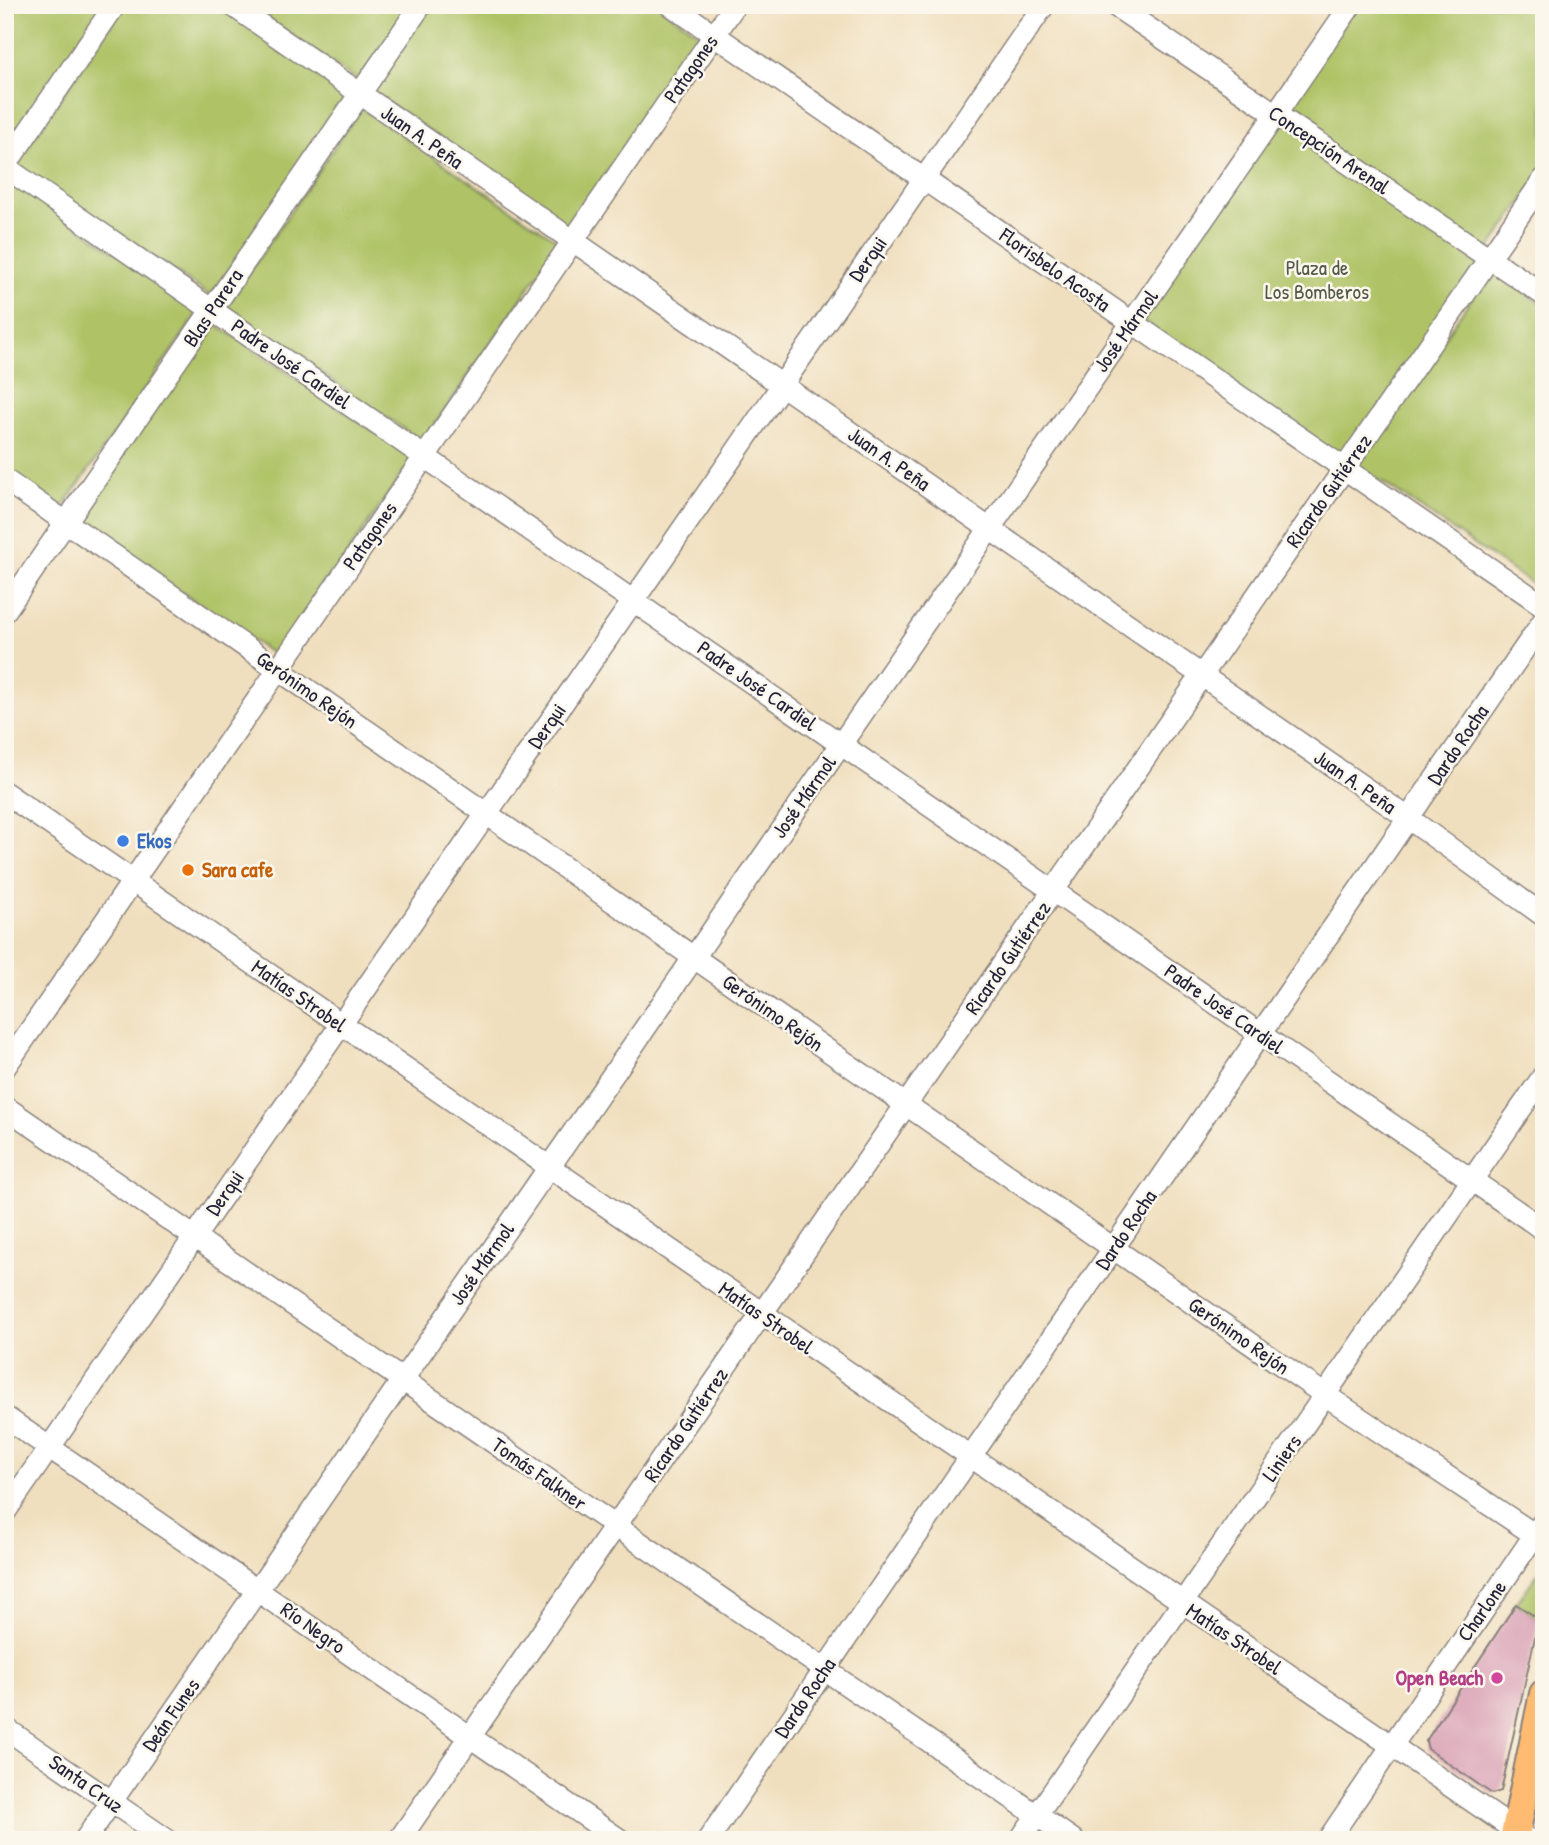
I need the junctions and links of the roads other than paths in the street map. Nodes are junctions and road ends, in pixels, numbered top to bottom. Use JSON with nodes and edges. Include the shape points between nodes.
{"nodes":[{"id":1,"x":115,"y":5,"type":"edge"},
{"id":2,"x":232,"y":5,"type":"edge"},
{"id":3,"x":421,"y":5,"type":"edge"},
{"id":4,"x":671,"y":5,"type":"edge"},
{"id":5,"x":735,"y":5,"type":"edge"},
{"id":6,"x":1044,"y":5,"type":"edge"},
{"id":7,"x":1114,"y":5,"type":"edge"},
{"id":8,"x":1351,"y":5,"type":"edge"},
{"id":9,"x":715,"y":35,"type":"junction"},
{"id":10,"x":359,"y":94,"type":"junction"},
{"id":11,"x":1278,"y":115,"type":"junction"},
{"id":12,"x":5,"y":166,"type":"edge"},
{"id":13,"x":924,"y":179,"type":"junction"},
{"id":14,"x":1544,"y":179,"type":"edge"},
{"id":15,"x":572,"y":241,"type":"junction"},
{"id":16,"x":1489,"y":258,"type":"junction"},
{"id":17,"x":1544,"y":295,"type":"edge"},
{"id":18,"x":212,"y":310,"type":"junction"},
{"id":19,"x":1131,"y":322,"type":"junction"},
{"id":20,"x":781,"y":385,"type":"junction"},
{"id":21,"x":425,"y":457,"type":"junction"},
{"id":22,"x":1345,"y":470,"type":"junction"},
{"id":23,"x":5,"y":480,"type":"edge"},
{"id":24,"x":66,"y":523,"type":"junction"},
{"id":25,"x":988,"y":528,"type":"junction"},
{"id":26,"x":633,"y":601,"type":"junction"},
{"id":27,"x":1544,"y":606,"type":"edge"},
{"id":28,"x":5,"y":611,"type":"edge"},
{"id":29,"x":1544,"y":620,"type":"edge"},
{"id":30,"x":278,"y":670,"type":"junction"},
{"id":31,"x":1202,"y":676,"type":"junction"},
{"id":32,"x":841,"y":744,"type":"junction"},
{"id":33,"x":5,"y":793,"type":"edge"},
{"id":34,"x":486,"y":814,"type":"junction"},
{"id":35,"x":1408,"y":818,"type":"junction"},
{"id":36,"x":133,"y":881,"type":"junction"},
{"id":37,"x":1054,"y":891,"type":"junction"},
{"id":38,"x":1544,"y":916,"type":"edge"},
{"id":39,"x":693,"y":958,"type":"junction"},
{"id":40,"x":341,"y":1025,"type":"junction"},
{"id":41,"x":1260,"y":1034,"type":"junction"},
{"id":42,"x":5,"y":1067,"type":"edge"},
{"id":43,"x":1544,"y":1076,"type":"edge"},
{"id":44,"x":906,"y":1105,"type":"junction"},
{"id":45,"x":5,"y":1107,"type":"edge"},
{"id":46,"x":548,"y":1168,"type":"junction"},
{"id":47,"x":1472,"y":1180,"type":"junction"},
{"id":48,"x":1544,"y":1230,"type":"edge"},
{"id":49,"x":195,"y":1237,"type":"junction"},
{"id":50,"x":1113,"y":1249,"type":"junction"},
{"id":51,"x":761,"y":1315,"type":"junction"},
{"id":52,"x":403,"y":1379,"type":"junction"},
{"id":53,"x":1325,"y":1395,"type":"junction"},
{"id":54,"x":5,"y":1416,"type":"edge"},
{"id":55,"x":50,"y":1447,"type":"junction"},
{"id":56,"x":970,"y":1458,"type":"junction"},
{"id":57,"x":5,"y":1511,"type":"edge"},
{"id":58,"x":616,"y":1527,"type":"junction"},
{"id":59,"x":1541,"y":1532,"type":"edge"},
{"id":60,"x":257,"y":1590,"type":"junction"},
{"id":61,"x":1182,"y":1603,"type":"junction"},
{"id":62,"x":825,"y":1669,"type":"junction"},
{"id":63,"x":1544,"y":1694,"type":"edge"},
{"id":64,"x":5,"y":1728,"type":"edge"},
{"id":65,"x":470,"y":1736,"type":"junction"},
{"id":66,"x":1390,"y":1745,"type":"junction"},
{"id":67,"x":111,"y":1801,"type":"junction"},
{"id":68,"x":1037,"y":1815,"type":"junction"},
{"id":69,"x":1519,"y":1837,"type":"edge"},
{"id":70,"x":85,"y":1840,"type":"edge"},
{"id":71,"x":167,"y":1840,"type":"edge"},
{"id":72,"x":399,"y":1840,"type":"edge"},
{"id":73,"x":620,"y":1840,"type":"edge"},
{"id":74,"x":708,"y":1840,"type":"edge"},
{"id":75,"x":1020,"y":1840,"type":"edge"},
{"id":76,"x":1073,"y":1840,"type":"edge"},
{"id":77,"x":1328,"y":1840,"type":"edge"}],
"edges":[{"from":1,"to":12,"type":"street"},
{"from":2,"to":10,"type":"street","name":"Juan A. Peña"},
{"from":3,"to":10,"type":"street","name":"Blas Parera"},
{"from":4,"to":9,"type":"street","name":"Florisbelo Acosta"},
{"from":5,"to":9,"type":"street","name":"Patagones"},
{"from":6,"to":13,"type":"street","name":"Derqui"},
{"from":7,"to":11,"type":"street","name":"Concepción Arenal"},
{"from":8,"to":11,"type":"street","name":"José Mármol"},
{"from":9,"to":13,"type":"street","name":"Florisbelo Acosta"},
{"from":9,"to":15,"type":"street","name":"Patagones"},
{"from":10,"to":15,"type":"street","name":"Juan A. Peña"},
{"from":10,"to":18,"type":"street","name":"Blas Parera"},
{"from":11,"to":16,"type":"street","name":"Concepción Arenal"},
{"from":11,"to":19,"type":"street","name":"José Mármol"},
{"from":12,"to":18,"type":"street","name":"Padre José Cardiel"},
{"from":13,"to":19,"type":"street","name":"Florisbelo Acosta"},
{"from":13,"to":20,"type":"street","name":"Derqui"},
{"from":14,"to":16,"type":"street","name":"Ricardo Gutiérrez"},
{"from":15,"to":20,"type":"street","name":"Juan A. Peña"},
{"from":15,"to":21,"type":"street","name":"Patagones"},
{"from":16,"to":17,"type":"street","name":"Concepción Arenal"},
{"from":16,"to":22,"type":"street","name":"Ricardo Gutiérrez"},
{"from":18,"to":21,"type":"street","name":"Padre José Cardiel"},
{"from":18,"to":24,"type":"street","name":"Blas Parera"},
{"from":19,"to":22,"type":"street","name":"Florisbelo Acosta"},
{"from":19,"to":25,"type":"street","name":"José Mármol"},
{"from":20,"to":25,"type":"street","name":"Juan A. Peña"},
{"from":20,"to":26,"type":"street","name":"Derqui"},
{"from":21,"to":26,"type":"street","name":"Padre José Cardiel"},
{"from":21,"to":30,"type":"street","name":"Patagones"},
{"from":22,"to":27,"type":"street","name":"Florisbelo Acosta"},
{"from":22,"to":31,"type":"street","name":"Ricardo Gutiérrez"},
{"from":23,"to":24,"type":"street","name":"Gerónimo Rejón"},
{"from":24,"to":28,"type":"street","name":"Blas Parera"},
{"from":24,"to":30,"type":"street","name":"Gerónimo Rejón"},
{"from":25,"to":31,"type":"street","name":"Juan A. Peña"},
{"from":25,"to":32,"type":"street","name":"José Mármol"},
{"from":26,"to":32,"type":"street","name":"Padre José Cardiel"},
{"from":26,"to":34,"type":"street","name":"Derqui"},
{"from":29,"to":35,"type":"street","name":"Dardo Rocha"},
{"from":30,"to":34,"type":"street","name":"Gerónimo Rejón"},
{"from":30,"to":36,"type":"street","name":"Patagones"},
{"from":31,"to":35,"type":"street","name":"Juan A. Peña"},
{"from":31,"to":37,"type":"street","name":"Ricardo Gutiérrez"},
{"from":32,"to":37,"type":"street","name":"Padre José Cardiel"},
{"from":32,"to":39,"type":"street","name":"José Mármol"},
{"from":33,"to":36,"type":"street","name":"Matías Strobel"},
{"from":34,"to":39,"type":"street","name":"Gerónimo Rejón"},
{"from":34,"to":40,"type":"street","name":"Derqui"},
{"from":35,"to":38,"type":"street","name":"Juan A. Peña"},
{"from":35,"to":41,"type":"street","name":"Dardo Rocha"},
{"from":36,"to":40,"type":"street","name":"Matías Strobel"},
{"from":36,"to":42,"type":"street","name":"Patagones"},
{"from":37,"to":41,"type":"street","name":"Padre José Cardiel"},
{"from":37,"to":44,"type":"street","name":"Ricardo Gutiérrez"},
{"from":39,"to":44,"type":"street","name":"Gerónimo Rejón"},
{"from":39,"to":46,"type":"street","name":"José Mármol"},
{"from":40,"to":46,"type":"street","name":"Matías Strobel"},
{"from":40,"to":49,"type":"street","name":"Derqui"},
{"from":41,"to":47,"type":"street","name":"Padre José Cardiel"},
{"from":41,"to":50,"type":"street","name":"Dardo Rocha"},
{"from":43,"to":47,"type":"street","name":"Liniers"},
{"from":44,"to":50,"type":"street","name":"Gerónimo Rejón"},
{"from":44,"to":51,"type":"street","name":"Ricardo Gutiérrez"},
{"from":45,"to":49,"type":"street","name":"Tomás Falkner"},
{"from":46,"to":51,"type":"street","name":"Matías Strobel"},
{"from":46,"to":52,"type":"street","name":"José Mármol"},
{"from":47,"to":48,"type":"street","name":"Padre José Cardiel"},
{"from":47,"to":53,"type":"street","name":"Liniers"},
{"from":49,"to":52,"type":"street","name":"Tomás Falkner"},
{"from":49,"to":55,"type":"street","name":"Derqui"},
{"from":50,"to":53,"type":"street","name":"Gerónimo Rejón"},
{"from":50,"to":56,"type":"street","name":"Dardo Rocha"},
{"from":51,"to":56,"type":"street","name":"Matías Strobel"},
{"from":51,"to":58,"type":"street","name":"Ricardo Gutiérrez"},
{"from":52,"to":58,"type":"street","name":"Tomás Falkner"},
{"from":52,"to":60,"type":"street","name":"José Mármol"},
{"from":53,"to":59,"type":"street","name":"Gerónimo Rejón"},
{"from":53,"to":61,"type":"street","name":"Liniers"},
{"from":54,"to":55,"type":"street","name":"Río Negro"},
{"from":55,"to":57,"type":"street","name":"Derqui"},
{"from":55,"to":60,"type":"street","name":"Río Negro"},
{"from":56,"to":61,"type":"street","name":"Matías Strobel"},
{"from":56,"to":62,"type":"street","name":"Dardo Rocha"},
{"from":58,"to":62,"type":"street","name":"Tomás Falkner"},
{"from":58,"to":65,"type":"street","name":"Ricardo Gutiérrez"},
{"from":59,"to":66,"type":"street","name":"Charlone"},
{"from":60,"to":65,"type":"street","name":"Río Negro"},
{"from":60,"to":67,"type":"street","name":"Deán Funes"},
{"from":61,"to":66,"type":"street","name":"Matías Strobel"},
{"from":61,"to":68,"type":"street","name":"Liniers"},
{"from":62,"to":68,"type":"street","name":"Tomás Falkner"},
{"from":62,"to":74,"type":"street","name":"Dardo Rocha"},
{"from":63,"to":69,"type":"main road"},
{"from":64,"to":67,"type":"street","name":"Santa Cruz"},
{"from":65,"to":72,"type":"street","name":"Ricardo Gutiérrez"},
{"from":65,"to":73,"type":"street","name":"Río Negro"},
{"from":66,"to":69,"type":"street","name":"Matías Strobel"},
{"from":66,"to":77,"type":"street","name":"Charlone"},
{"from":67,"to":70,"type":"street","name":"Deán Funes"},
{"from":67,"to":71,"type":"street","name":"Santa Cruz"},
{"from":68,"to":75,"type":"street","name":"Liniers"},
{"from":68,"to":76,"type":"street","name":"Tomás Falkner"}]}
